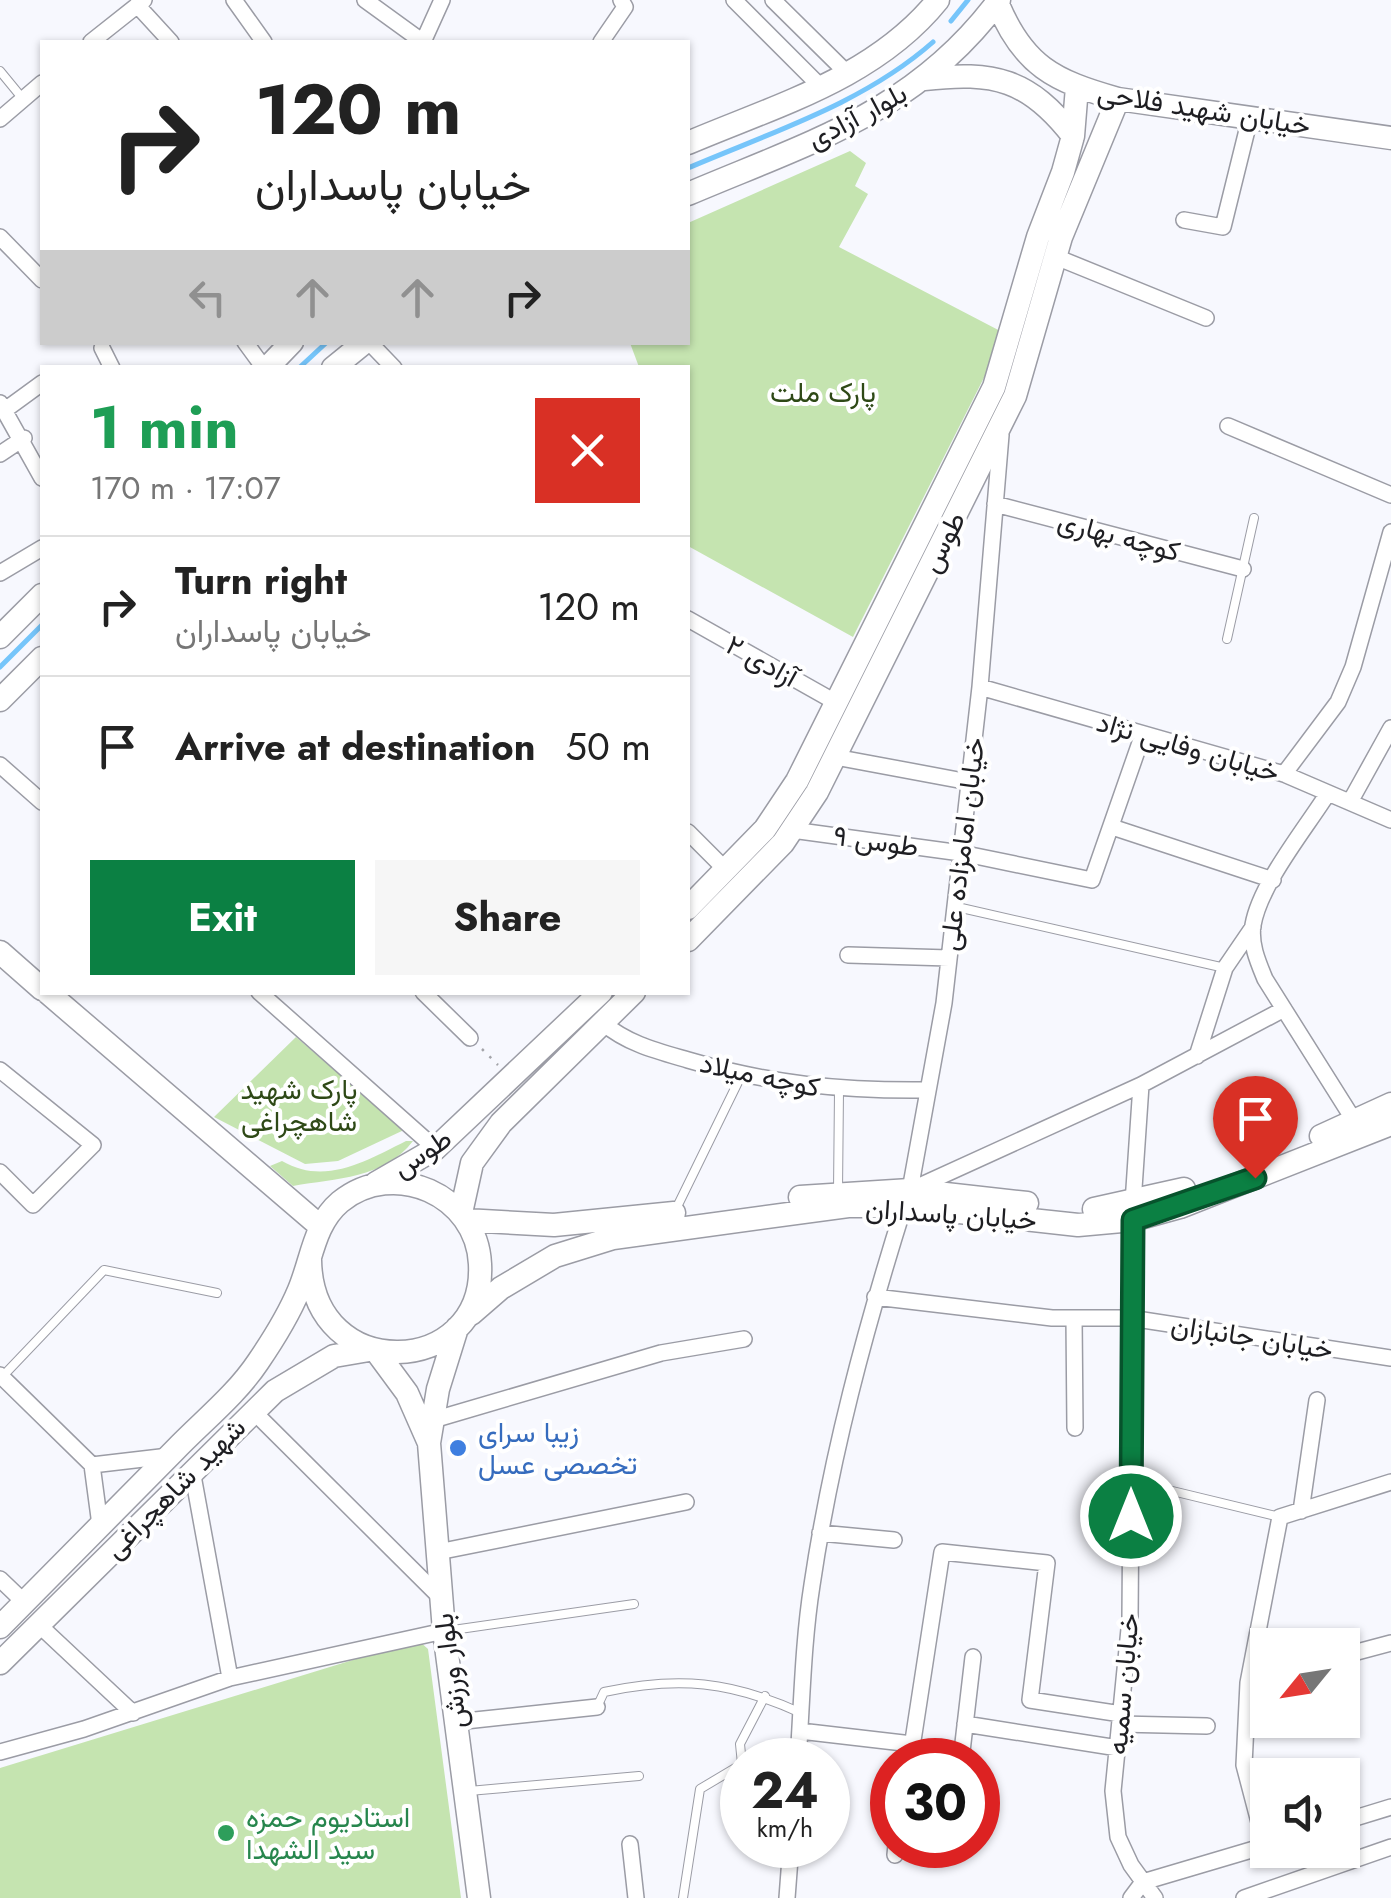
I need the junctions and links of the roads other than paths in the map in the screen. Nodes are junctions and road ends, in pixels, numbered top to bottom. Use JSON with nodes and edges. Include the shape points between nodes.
{"nodes":[{"id":1,"x":234,"y":0,"type":"edge"},
{"id":2,"x":365,"y":0,"type":"edge"},
{"id":3,"x":442,"y":0,"type":"edge"},
{"id":4,"x":621,"y":0,"type":"edge"},
{"id":5,"x":734,"y":0,"type":"edge"},
{"id":6,"x":773,"y":0,"type":"edge"},
{"id":7,"x":938,"y":0,"type":"edge"},
{"id":8,"x":998,"y":1,"type":"edge"},
{"id":9,"x":140,"y":2,"type":"edge"},
{"id":10,"x":93,"y":40,"type":"edge"},
{"id":11,"x":169,"y":40,"type":"edge"},
{"id":12,"x":263,"y":40,"type":"edge"},
{"id":13,"x":420,"y":40,"type":"edge"},
{"id":14,"x":424,"y":40,"type":"edge"},
{"id":15,"x":602,"y":40,"type":"edge"},
{"id":16,"x":0,"y":70,"type":"edge"},
{"id":17,"x":848,"y":74,"type":"junction"},
{"id":18,"x":924,"y":79,"type":"junction"},
{"id":19,"x":40,"y":84,"type":"edge"},
{"id":20,"x":821,"y":86,"type":"junction"},
{"id":21,"x":1077,"y":87,"type":"junction"},
{"id":22,"x":23,"y":99,"type":"junction"},
{"id":23,"x":1118,"y":99,"type":"junction"},
{"id":24,"x":1250,"y":118,"type":"junction"},
{"id":25,"x":0,"y":120,"type":"edge"},
{"id":26,"x":1072,"y":136,"type":"junction"},
{"id":27,"x":1391,"y":138,"type":"edge"},
{"id":28,"x":690,"y":142,"type":"edge"},
{"id":29,"x":690,"y":193,"type":"edge"},
{"id":30,"x":1184,"y":220,"type":"dead end"},
{"id":31,"x":0,"y":237,"type":"edge"},
{"id":32,"x":1056,"y":257,"type":"junction"},
{"id":33,"x":40,"y":278,"type":"edge"},
{"id":34,"x":1206,"y":318,"type":"dead end"},
{"id":35,"x":247,"y":345,"type":"edge"},
{"id":36,"x":289,"y":345,"type":"edge"},
{"id":37,"x":363,"y":345,"type":"edge"},
{"id":38,"x":370,"y":345,"type":"edge"},
{"id":39,"x":102,"y":348,"type":"dead end"},
{"id":40,"x":110,"y":365,"type":"edge"},
{"id":41,"x":263,"y":365,"type":"edge"},
{"id":42,"x":269,"y":365,"type":"edge"},
{"id":43,"x":338,"y":365,"type":"edge"},
{"id":44,"x":391,"y":365,"type":"edge"},
{"id":45,"x":40,"y":384,"type":"edge"},
{"id":46,"x":3,"y":406,"type":"edge"},
{"id":47,"x":1002,"y":422,"type":"junction"},
{"id":48,"x":1228,"y":426,"type":"dead end"},
{"id":49,"x":24,"y":438,"type":"junction"},
{"id":50,"x":0,"y":454,"type":"edge"},
{"id":51,"x":40,"y":474,"type":"edge"},
{"id":52,"x":975,"y":479,"type":"junction"},
{"id":53,"x":1391,"y":495,"type":"edge"},
{"id":54,"x":995,"y":500,"type":"junction"},
{"id":55,"x":1254,"y":518,"type":"dead end"},
{"id":56,"x":1391,"y":532,"type":"edge"},
{"id":57,"x":40,"y":549,"type":"edge"},
{"id":58,"x":1242,"y":569,"type":"junction"},
{"id":59,"x":0,"y":573,"type":"edge"},
{"id":60,"x":40,"y":597,"type":"edge"},
{"id":61,"x":690,"y":620,"type":"edge"},
{"id":62,"x":0,"y":637,"type":"edge"},
{"id":63,"x":1227,"y":640,"type":"dead end"},
{"id":64,"x":40,"y":660,"type":"edge"},
{"id":65,"x":980,"y":687,"type":"junction"},
{"id":66,"x":0,"y":700,"type":"edge"},
{"id":67,"x":837,"y":703,"type":"junction"},
{"id":68,"x":1391,"y":728,"type":"edge"},
{"id":69,"x":1143,"y":734,"type":"junction"},
{"id":70,"x":835,"y":757,"type":"junction"},
{"id":71,"x":0,"y":764,"type":"edge"},
{"id":72,"x":1284,"y":774,"type":"junction"},
{"id":73,"x":970,"y":782,"type":"junction"},
{"id":74,"x":1328,"y":792,"type":"junction"},
{"id":75,"x":40,"y":800,"type":"edge"},
{"id":76,"x":1350,"y":802,"type":"junction"},
{"id":77,"x":1391,"y":820,"type":"edge"},
{"id":78,"x":1112,"y":826,"type":"junction"},
{"id":79,"x":792,"y":830,"type":"junction"},
{"id":80,"x":690,"y":834,"type":"edge"},
{"id":81,"x":961,"y":853,"type":"junction"},
{"id":82,"x":726,"y":870,"type":"junction"},
{"id":83,"x":1274,"y":880,"type":"junction"},
{"id":84,"x":690,"y":906,"type":"edge"},
{"id":85,"x":955,"y":907,"type":"junction"},
{"id":86,"x":1253,"y":927,"type":"junction"},
{"id":87,"x":690,"y":938,"type":"edge"},
{"id":88,"x":0,"y":952,"type":"edge"},
{"id":89,"x":848,"y":954,"type":"dead end"},
{"id":90,"x":949,"y":958,"type":"junction"},
{"id":91,"x":1225,"y":968,"type":"junction"},
{"id":92,"x":40,"y":987,"type":"edge"},
{"id":93,"x":50,"y":995,"type":"edge"},
{"id":94,"x":262,"y":995,"type":"edge"},
{"id":95,"x":426,"y":995,"type":"edge"},
{"id":96,"x":599,"y":995,"type":"edge"},
{"id":97,"x":631,"y":995,"type":"edge"},
{"id":98,"x":1284,"y":1009,"type":"junction"},
{"id":99,"x":603,"y":1023,"type":"junction"},
{"id":100,"x":470,"y":1038,"type":"road end"},
{"id":101,"x":1197,"y":1056,"type":"junction"},
{"id":102,"x":0,"y":1070,"type":"edge"},
{"id":103,"x":740,"y":1076,"type":"junction"},
{"id":104,"x":1142,"y":1085,"type":"junction"},
{"id":105,"x":926,"y":1090,"type":"junction"},
{"id":106,"x":839,"y":1091,"type":"junction"},
{"id":107,"x":1391,"y":1104,"type":"edge"},
{"id":108,"x":1355,"y":1122,"type":"junction"},
{"id":109,"x":1391,"y":1124,"type":"edge"},
{"id":110,"x":427,"y":1141,"type":"dead end"},
{"id":111,"x":0,"y":1172,"type":"edge"},
{"id":112,"x":370,"y":1186,"type":"junction"},
{"id":113,"x":838,"y":1192,"type":"junction"},
{"id":114,"x":907,"y":1198,"type":"junction"},
{"id":115,"x":1133,"y":1212,"type":"junction"},
{"id":116,"x":674,"y":1213,"type":"junction"},
{"id":117,"x":463,"y":1217,"type":"junction"},
{"id":118,"x":320,"y":1227,"type":"junction"},
{"id":119,"x":310,"y":1260,"type":"junction"},
{"id":120,"x":217,"y":1293,"type":"dead end"},
{"id":121,"x":875,"y":1297,"type":"junction"},
{"id":122,"x":1074,"y":1318,"type":"junction"},
{"id":123,"x":1130,"y":1318,"type":"junction"},
{"id":124,"x":459,"y":1325,"type":"junction"},
{"id":125,"x":744,"y":1339,"type":"dead end"},
{"id":126,"x":374,"y":1350,"type":"junction"},
{"id":127,"x":1391,"y":1358,"type":"edge"},
{"id":128,"x":1,"y":1377,"type":"edge"},
{"id":129,"x":1318,"y":1400,"type":"dead end"},
{"id":130,"x":253,"y":1411,"type":"junction"},
{"id":131,"x":1075,"y":1428,"type":"dead end"},
{"id":132,"x":431,"y":1432,"type":"junction"},
{"id":133,"x":171,"y":1454,"type":"junction"},
{"id":134,"x":92,"y":1465,"type":"junction"},
{"id":135,"x":192,"y":1470,"type":"junction"},
{"id":136,"x":1131,"y":1481,"type":"junction"},
{"id":137,"x":1391,"y":1482,"type":"edge"},
{"id":138,"x":686,"y":1502,"type":"dead end"},
{"id":139,"x":1301,"y":1510,"type":"junction"},
{"id":140,"x":1280,"y":1517,"type":"junction"},
{"id":141,"x":100,"y":1525,"type":"junction"},
{"id":142,"x":820,"y":1533,"type":"junction"},
{"id":143,"x":894,"y":1540,"type":"dead end"},
{"id":144,"x":438,"y":1552,"type":"junction"},
{"id":145,"x":0,"y":1579,"type":"edge"},
{"id":146,"x":441,"y":1598,"type":"junction"},
{"id":147,"x":24,"y":1602,"type":"junction"},
{"id":148,"x":634,"y":1604,"type":"dead end"},
{"id":149,"x":38,"y":1624,"type":"junction"},
{"id":150,"x":0,"y":1627,"type":"edge"},
{"id":151,"x":444,"y":1631,"type":"junction"},
{"id":152,"x":1391,"y":1643,"type":"edge"},
{"id":153,"x":1360,"y":1651,"type":"edge"},
{"id":154,"x":972,"y":1657,"type":"dead end"},
{"id":155,"x":0,"y":1662,"type":"edge"},
{"id":156,"x":230,"y":1678,"type":"junction"},
{"id":157,"x":1248,"y":1683,"type":"joint"},
{"id":158,"x":765,"y":1696,"type":"junction"},
{"id":159,"x":597,"y":1706,"type":"joint"},
{"id":160,"x":802,"y":1712,"type":"junction"},
{"id":161,"x":133,"y":1713,"type":"junction"},
{"id":162,"x":1120,"y":1719,"type":"junction"},
{"id":163,"x":456,"y":1722,"type":"junction"},
{"id":164,"x":965,"y":1724,"type":"junction"},
{"id":165,"x":1207,"y":1726,"type":"dead end"},
{"id":166,"x":800,"y":1730,"type":"junction"},
{"id":167,"x":799,"y":1738,"type":"edge"},
{"id":168,"x":913,"y":1738,"type":"edge"},
{"id":169,"x":963,"y":1738,"type":"edge"},
{"id":170,"x":870,"y":1744,"type":"edge"},
{"id":171,"x":1118,"y":1748,"type":"junction"},
{"id":172,"x":0,"y":1752,"type":"edge"},
{"id":173,"x":639,"y":1776,"type":"dead end"},
{"id":174,"x":1250,"y":1787,"type":"edge"},
{"id":175,"x":465,"y":1792,"type":"junction"},
{"id":176,"x":1391,"y":1807,"type":"edge"},
{"id":177,"x":1360,"y":1816,"type":"edge"},
{"id":178,"x":630,"y":1844,"type":"dead end"},
{"id":179,"x":1391,"y":1847,"type":"edge"},
{"id":180,"x":1250,"y":1850,"type":"edge"},
{"id":181,"x":789,"y":1868,"type":"edge"},
{"id":182,"x":1144,"y":1882,"type":"junction"},
{"id":183,"x":480,"y":1898,"type":"edge"},
{"id":184,"x":636,"y":1898,"type":"edge"},
{"id":185,"x":683,"y":1898,"type":"edge"},
{"id":186,"x":787,"y":1898,"type":"edge"},
{"id":187,"x":1131,"y":1898,"type":"edge"},
{"id":188,"x":1154,"y":1898,"type":"edge"},
{"id":189,"x":1244,"y":1898,"type":"edge"}],
"edges":[{"from":1,"to":12,"type":"street"},
{"from":2,"to":13,"type":"street"},
{"from":3,"to":14,"type":"street"},
{"from":4,"to":15,"type":"street","via":[[625,7]]},
{"from":5,"to":20,"type":"street"},
{"from":6,"to":17,"type":"street"},
{"from":7,"to":17,"type":"street","name":"بلوار آزادی","via":[[904,37]]},
{"from":8,"to":18,"type":"street","name":"بلوار آزادی"},
{"from":8,"to":21,"type":"street","name":"خیابان شهید فلاحی","via":[[1023,52]]},
{"from":9,"to":10,"type":"street"},
{"from":9,"to":11,"type":"street"},
{"from":16,"to":22,"type":"lane"},
{"from":17,"to":20,"type":"street","name":"بلوار آزادی"},
{"from":18,"to":26,"type":"street","via":[[1011,81],[1052,110]]},
{"from":18,"to":29,"type":"street","name":"بلوار آزادی","via":[[854,123]]},
{"from":19,"to":22,"type":"street"},
{"from":20,"to":28,"type":"street","name":"بلوار آزادی"},
{"from":21,"to":23,"type":"street","name":"خیابان شهید فلاحی"},
{"from":21,"to":26,"type":"street","name":"طوس"},
{"from":22,"to":25,"type":"street"},
{"from":23,"to":24,"type":"street","name":"خیابان شهید فلاحی"},
{"from":23,"to":32,"type":"street","name":"طوس"},
{"from":24,"to":27,"type":"street","name":"خیابان شهید فلاحی"},
{"from":24,"to":30,"type":"street","via":[[1222,227]]},
{"from":26,"to":67,"type":"street","name":"طوس","via":[[994,387]]},
{"from":31,"to":33,"type":"street"},
{"from":32,"to":34,"type":"street"},
{"from":32,"to":47,"type":"street","name":"طوس"},
{"from":35,"to":41,"type":"street"},
{"from":36,"to":42,"type":"street"},
{"from":37,"to":43,"type":"street"},
{"from":38,"to":44,"type":"street"},
{"from":39,"to":40,"type":"street"},
{"from":45,"to":46,"type":"street"},
{"from":46,"to":49,"type":"street"},
{"from":47,"to":52,"type":"street","name":"طوس"},
{"from":47,"to":54,"type":"street","name":"خیابان امامزاده علی"},
{"from":48,"to":53,"type":"street"},
{"from":49,"to":50,"type":"street"},
{"from":49,"to":51,"type":"street"},
{"from":52,"to":54,"type":"street"},
{"from":52,"to":70,"type":"street","name":"طوس"},
{"from":54,"to":58,"type":"street","name":"کوچه بهاری"},
{"from":54,"to":65,"type":"street","name":"خیابان امامزاده علی"},
{"from":55,"to":58,"type":"lane"},
{"from":56,"to":72,"type":"street","via":[[1338,702]]},
{"from":57,"to":59,"type":"street"},
{"from":58,"to":63,"type":"lane"},
{"from":60,"to":62,"type":"street"},
{"from":61,"to":67,"type":"street","name":"آزادی ۲"},
{"from":64,"to":66,"type":"street"},
{"from":65,"to":69,"type":"street","name":"خیابان وفایی نژاد"},
{"from":65,"to":73,"type":"street","name":"خیابان امامزاده علی"},
{"from":67,"to":82,"type":"street","name":"طوس","via":[[798,781]]},
{"from":68,"to":76,"type":"street"},
{"from":69,"to":72,"type":"street","name":"خیابان وفایی نژاد"},
{"from":69,"to":78,"type":"street"},
{"from":70,"to":73,"type":"street"},
{"from":70,"to":79,"type":"street","name":"طوس"},
{"from":71,"to":75,"type":"street"},
{"from":72,"to":74,"type":"street","name":"خیابان وفایی نژاد"},
{"from":73,"to":81,"type":"street","name":"خیابان امامزاده علی"},
{"from":74,"to":76,"type":"street","name":"خیابان وفایی نژاد"},
{"from":74,"to":83,"type":"street"},
{"from":76,"to":77,"type":"street","name":"خیابان وفایی نژاد"},
{"from":78,"to":81,"type":"street","name":"طوس ۹","via":[[1092,880]]},
{"from":78,"to":83,"type":"street"},
{"from":79,"to":81,"type":"street","name":"طوس ۹"},
{"from":79,"to":87,"type":"street","name":"طوس"},
{"from":80,"to":82,"type":"street"},
{"from":81,"to":85,"type":"street","name":"خیابان امامزاده علی"},
{"from":82,"to":84,"type":"street","name":"طوس"},
{"from":83,"to":86,"type":"street"},
{"from":85,"to":90,"type":"street","name":"خیابان امامزاده علی"},
{"from":85,"to":91,"type":"lane"},
{"from":86,"to":91,"type":"street"},
{"from":86,"to":98,"type":"street","via":[[1255,954]]},
{"from":88,"to":92,"type":"street"},
{"from":89,"to":90,"type":"street"},
{"from":90,"to":105,"type":"street","name":"خیابان امامزاده علی"},
{"from":91,"to":101,"type":"street"},
{"from":93,"to":118,"type":"street"},
{"from":94,"to":110,"type":"street"},
{"from":95,"to":100,"type":"street"},
{"from":96,"to":112,"type":"street","name":"طوس","via":[[435,1149]]},
{"from":97,"to":99,"type":"street","name":"طوس"},
{"from":98,"to":101,"type":"street"},
{"from":98,"to":108,"type":"street"},
{"from":99,"to":103,"type":"street","name":"کوچه میلاد","via":[[621,1038]]},
{"from":99,"to":117,"type":"street","name":"طوس","via":[[472,1163]]},
{"from":101,"to":104,"type":"street"},
{"from":102,"to":111,"type":"street","via":[[93,1145],[34,1205]]},
{"from":103,"to":106,"type":"street","name":"کوچه میلاد"},
{"from":103,"to":116,"type":"lane"},
{"from":104,"to":114,"type":"street"},
{"from":104,"to":115,"type":"street","name":"خیابان سمیه"},
{"from":105,"to":106,"type":"street","name":"کوچه میلاد"},
{"from":105,"to":114,"type":"street","name":"خیابان امامزاده علی"},
{"from":106,"to":113,"type":"lane"},
{"from":107,"to":108,"type":"street","name":"خیابان پاسداران"},
{"from":108,"to":115,"type":"street","name":"خیابان پاسداران"},
{"from":109,"to":115,"type":"street","name":"خیابان پاسداران","via":[[1180,1206]]},
{"from":112,"to":117,"type":"street","via":[[420,1186]]},
{"from":112,"to":118,"type":"street","via":[[340,1202]]},
{"from":113,"to":114,"type":"street","name":"خیابان پاسداران"},
{"from":113,"to":116,"type":"street","name":"خیابان پاسداران"},
{"from":114,"to":115,"type":"street","name":"خیابان پاسداران"},
{"from":114,"to":121,"type":"street","name":"خیابان امامزاده علی"},
{"from":114,"to":124,"type":"street","name":"خیابان پاسداران","via":[[612,1238],[554,1256],[501,1288]]},
{"from":115,"to":123,"type":"street","name":"خیابان سمیه"},
{"from":116,"to":117,"type":"street","name":"خیابان پاسداران","via":[[554,1225]]},
{"from":117,"to":124,"type":"street","via":[[477,1244],[480,1276]]},
{"from":118,"to":119,"type":"street"},
{"from":119,"to":126,"type":"street","via":[[314,1294],[330,1322]]},
{"from":119,"to":133,"type":"street","name":"شهید شاهچراغی","via":[[258,1363]]},
{"from":120,"to":128,"type":"lane","via":[[104,1270]]},
{"from":121,"to":122,"type":"street","name":"خیابان جانبازان"},
{"from":121,"to":142,"type":"street","name":"خیابان امامزاده علی"},
{"from":122,"to":123,"type":"street","name":"خیابان جانبازان"},
{"from":122,"to":131,"type":"street"},
{"from":123,"to":127,"type":"street","name":"خیابان جانبازان"},
{"from":123,"to":136,"type":"street","name":"خیابان سمیه"},
{"from":124,"to":126,"type":"street","via":[[420,1350]]},
{"from":124,"to":132,"type":"street"},
{"from":125,"to":132,"type":"street","via":[[661,1353]]},
{"from":126,"to":130,"type":"street","name":"شهید شاهچراغی","via":[[314,1365]]},
{"from":126,"to":132,"type":"street"},
{"from":128,"to":134,"type":"street"},
{"from":129,"to":139,"type":"street"},
{"from":130,"to":135,"type":"street","name":"شهید شاهچراغی"},
{"from":130,"to":146,"type":"street"},
{"from":132,"to":144,"type":"street","name":"بلوار ورزش"},
{"from":133,"to":134,"type":"street"},
{"from":133,"to":135,"type":"street"},
{"from":133,"to":141,"type":"street","name":"شهید شاهچراغی"},
{"from":134,"to":141,"type":"street"},
{"from":135,"to":149,"type":"street","name":"شهید شاهچراغی"},
{"from":135,"to":156,"type":"street"},
{"from":136,"to":140,"type":"lane"},
{"from":136,"to":162,"type":"street","name":"خیابان سمیه","via":[[1130,1619]]},
{"from":137,"to":139,"type":"street"},
{"from":138,"to":144,"type":"street"},
{"from":139,"to":140,"type":"street"},
{"from":140,"to":157,"type":"street"},
{"from":141,"to":147,"type":"street","name":"شهید شاهچراغی"},
{"from":142,"to":143,"type":"street"},
{"from":142,"to":160,"type":"street","name":"خیابان امامزاده علی"},
{"from":144,"to":146,"type":"street","name":"بلوار ورزش"},
{"from":145,"to":147,"type":"street"},
{"from":146,"to":151,"type":"street","name":"بلوار ورزش"},
{"from":147,"to":150,"type":"street","name":"شهید شاهچراغی"},
{"from":148,"to":151,"type":"lane"},
{"from":149,"to":155,"type":"street","name":"شهید شاهچراغی"},
{"from":149,"to":161,"type":"street"},
{"from":151,"to":156,"type":"street"},
{"from":151,"to":163,"type":"street","name":"بلوار ورزش"},
{"from":152,"to":153,"type":"street"},
{"from":154,"to":164,"type":"street"},
{"from":156,"to":161,"type":"street"},
{"from":157,"to":174,"type":"street","via":[[1244,1765]]},
{"from":158,"to":159,"type":"lane","via":[[681,1680],[604,1692]]},
{"from":158,"to":160,"type":"lane"},
{"from":158,"to":185,"type":"lane","via":[[740,1744],[742,1764],[700,1789]]},
{"from":159,"to":163,"type":"street"},
{"from":160,"to":166,"type":"street","name":"خیابان امامزاده علی"},
{"from":161,"to":172,"type":"street"},
{"from":162,"to":165,"type":"street"},
{"from":162,"to":168,"type":"street","via":[[1030,1700],[1047,1563],[942,1552]]},
{"from":162,"to":171,"type":"street","name":"خیابان سمیه"},
{"from":163,"to":175,"type":"street","name":"بلوار ورزش"},
{"from":164,"to":169,"type":"street"},
{"from":164,"to":171,"type":"street"},
{"from":166,"to":167,"type":"street","name":"خیابان امامزاده علی"},
{"from":166,"to":170,"type":"street"},
{"from":171,"to":182,"type":"street","name":"خیابان سمیه","via":[[1118,1837]]},
{"from":173,"to":175,"type":"lane"},
{"from":175,"to":183,"type":"street","name":"بلوار ورزش"},
{"from":176,"to":177,"type":"street"},
{"from":178,"to":184,"type":"street"},
{"from":179,"to":189,"type":"street"},
{"from":180,"to":182,"type":"street"},
{"from":181,"to":186,"type":"street"},
{"from":182,"to":187,"type":"street"},
{"from":182,"to":188,"type":"street","name":"خیابان سمیه"}]}
